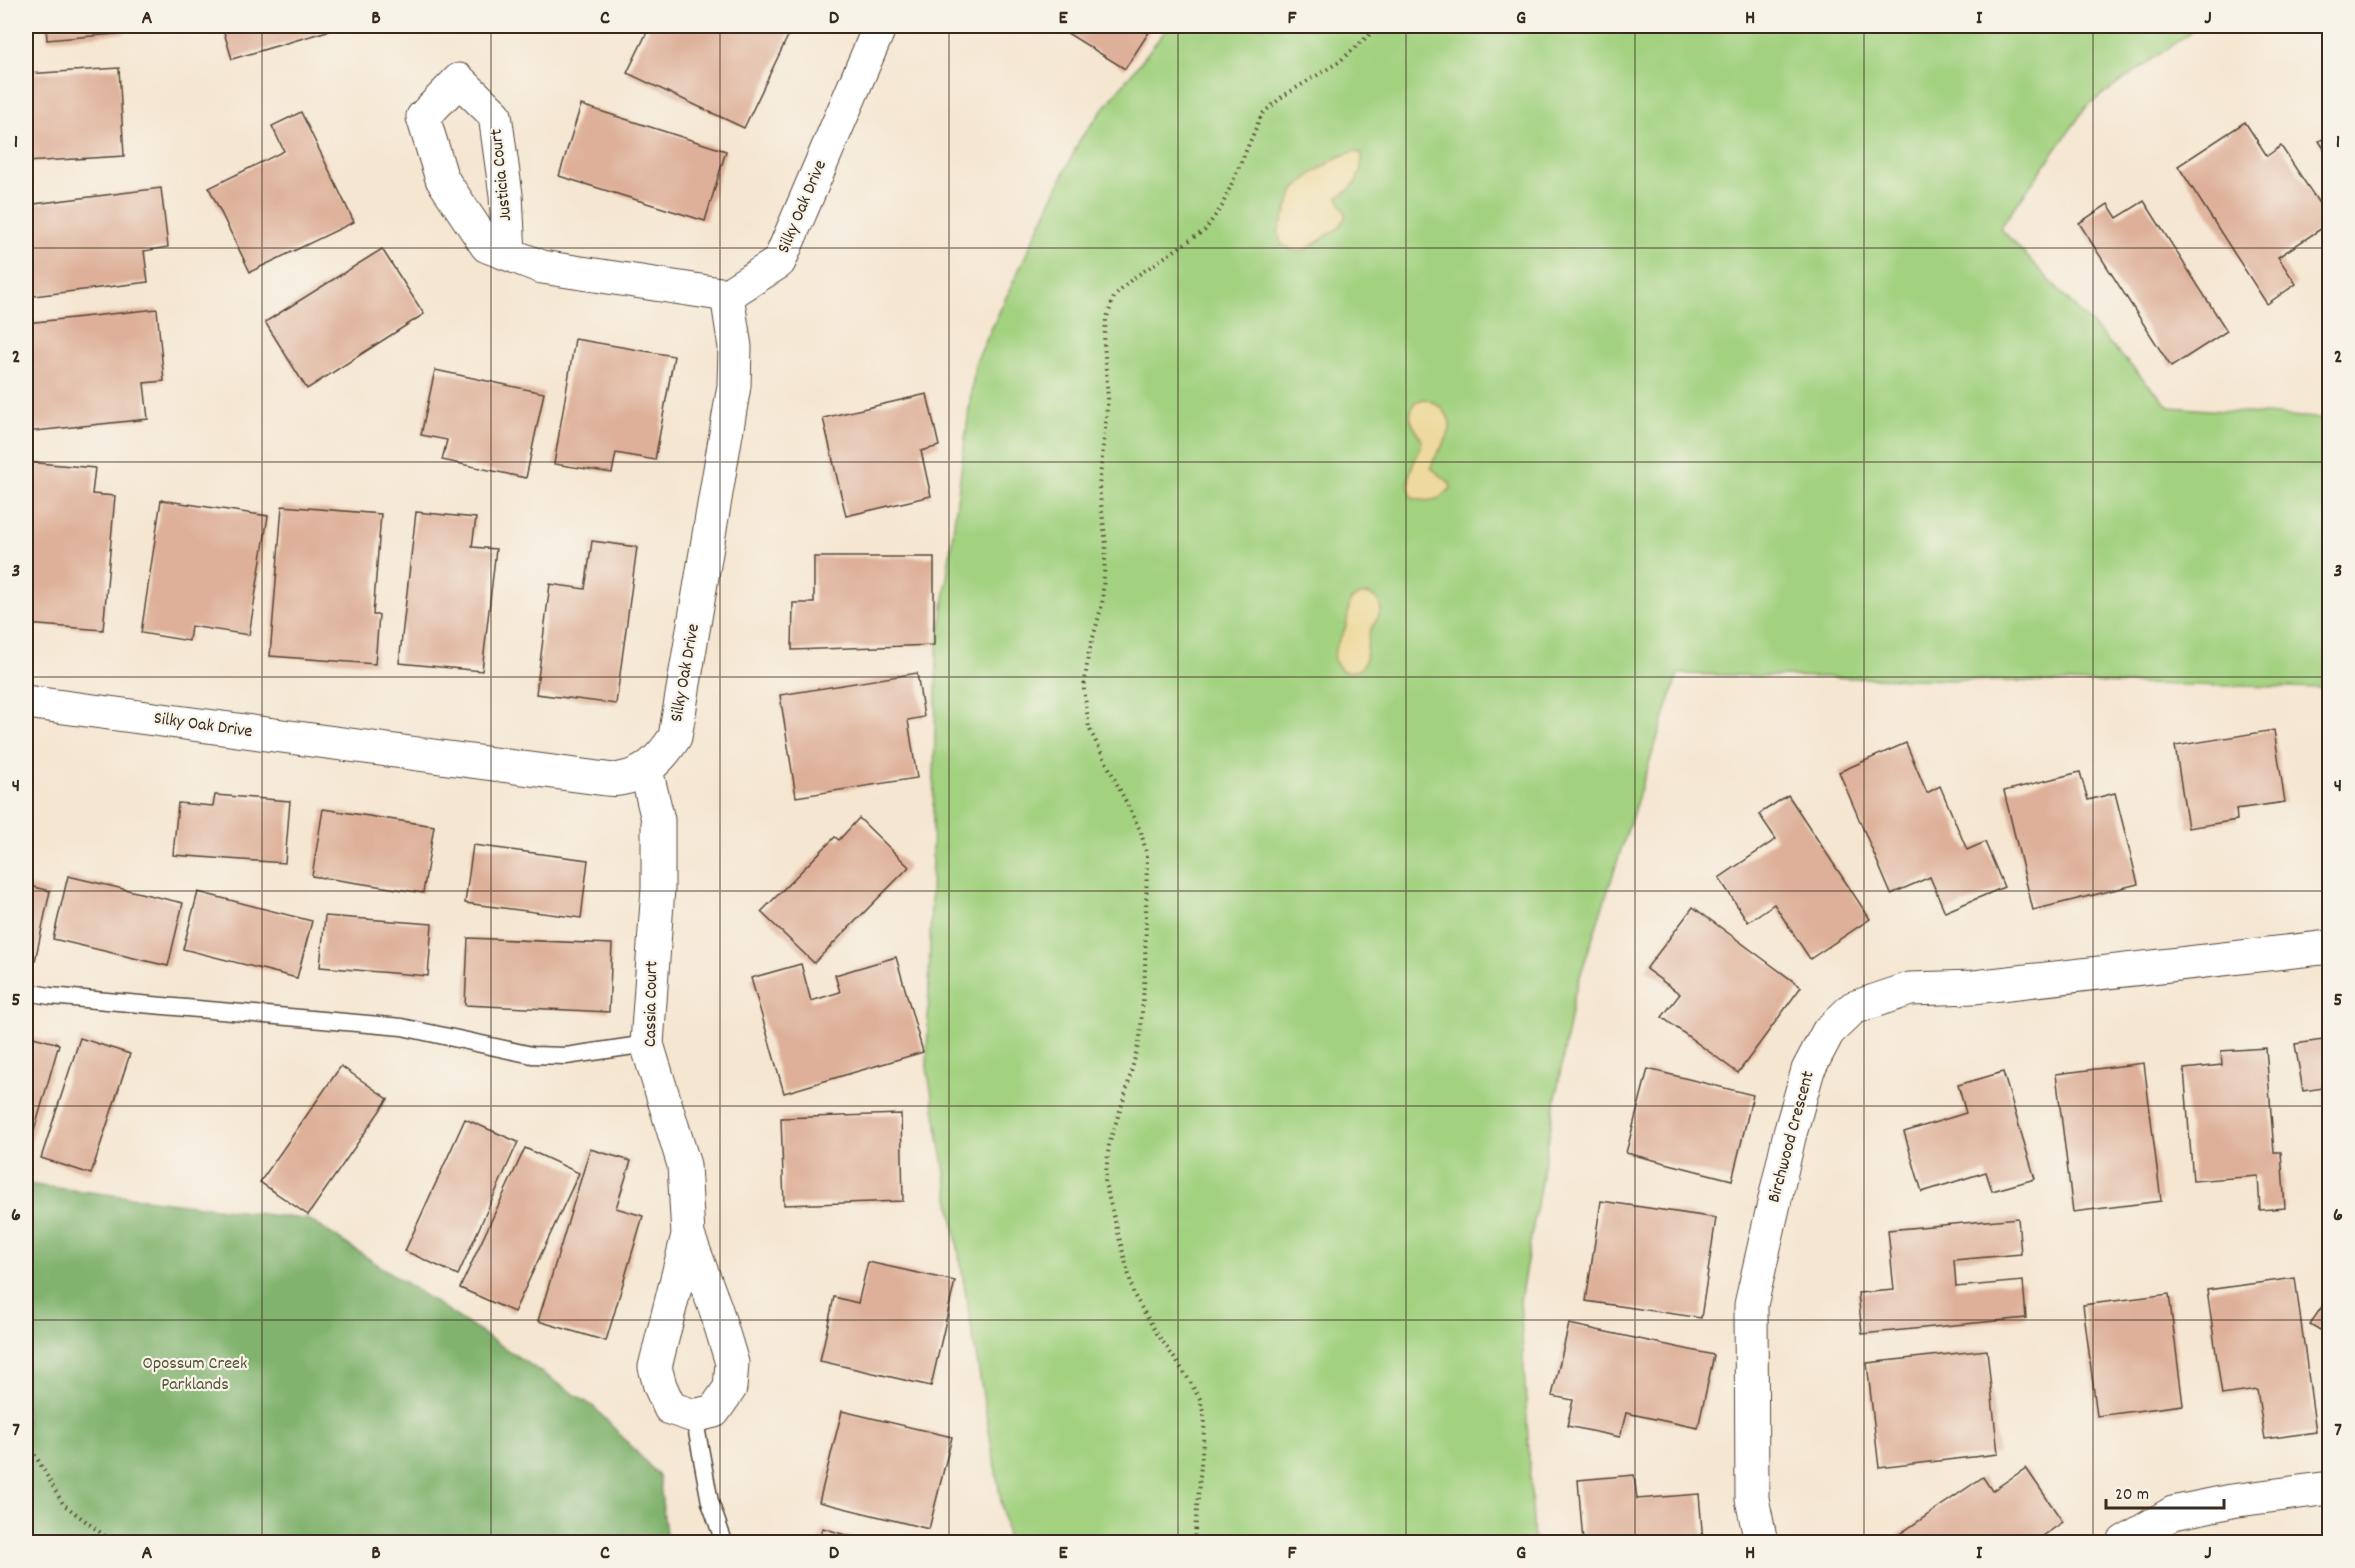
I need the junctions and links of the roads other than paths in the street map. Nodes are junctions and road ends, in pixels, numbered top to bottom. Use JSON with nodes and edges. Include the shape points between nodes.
{"nodes":[{"id":1,"x":880,"y":26,"type":"edge"},
{"id":2,"x":509,"y":254,"type":"dead end"},
{"id":3,"x":727,"y":295,"type":"junction"},
{"id":4,"x":26,"y":702,"type":"edge"},
{"id":5,"x":646,"y":770,"type":"junction"},
{"id":6,"x":2330,"y":947,"type":"edge"},
{"id":7,"x":26,"y":992,"type":"edge"},
{"id":8,"x":647,"y":1044,"type":"junction"},
{"id":9,"x":688,"y":1235,"type":"junction"},
{"id":10,"x":694,"y":1416,"type":"junction"},
{"id":11,"x":2330,"y":1488,"type":"edge"},
{"id":12,"x":724,"y":1542,"type":"edge"},
{"id":13,"x":1761,"y":1542,"type":"edge"},
{"id":14,"x":2124,"y":1542,"type":"edge"}],
"edges":[{"from":1,"to":3,"type":"street","name":"Silky Oak Drive","via":[[779,262]]},
{"from":2,"to":3,"type":"street","via":[[542,267]]},
{"from":3,"to":5,"type":"street","name":"Silky Oak Drive","via":[[735,347],[734,386],[675,737],[661,758]]},
{"from":4,"to":5,"type":"street","name":"Silky Oak Drive","via":[[591,777],[620,779]]},
{"from":5,"to":8,"type":"street","name":"Cassia Court","via":[[658,820],[658,888]]},
{"from":6,"to":13,"type":"street","name":"Birchwood Crescent","via":[[1974,987],[1910,989],[1854,1008],[1828,1032],[1808,1070],[1788,1137],[1751,1305],[1752,1499]]},
{"from":7,"to":8,"type":"lane","via":[[402,1027],[532,1055],[566,1056]]},
{"from":8,"to":9,"type":"street","name":"Cassia Court","via":[[684,1165]]},
{"from":9,"to":10,"type":"street","name":"Cassia Court","via":[[655,1367],[670,1408]]},
{"from":9,"to":10,"type":"street","name":"Cassia Court","via":[[732,1364],[730,1388],[714,1411]]},
{"from":10,"to":12,"type":"lane","via":[[710,1502]]},
{"from":11,"to":14,"type":"street","via":[[2173,1512]]}]}
